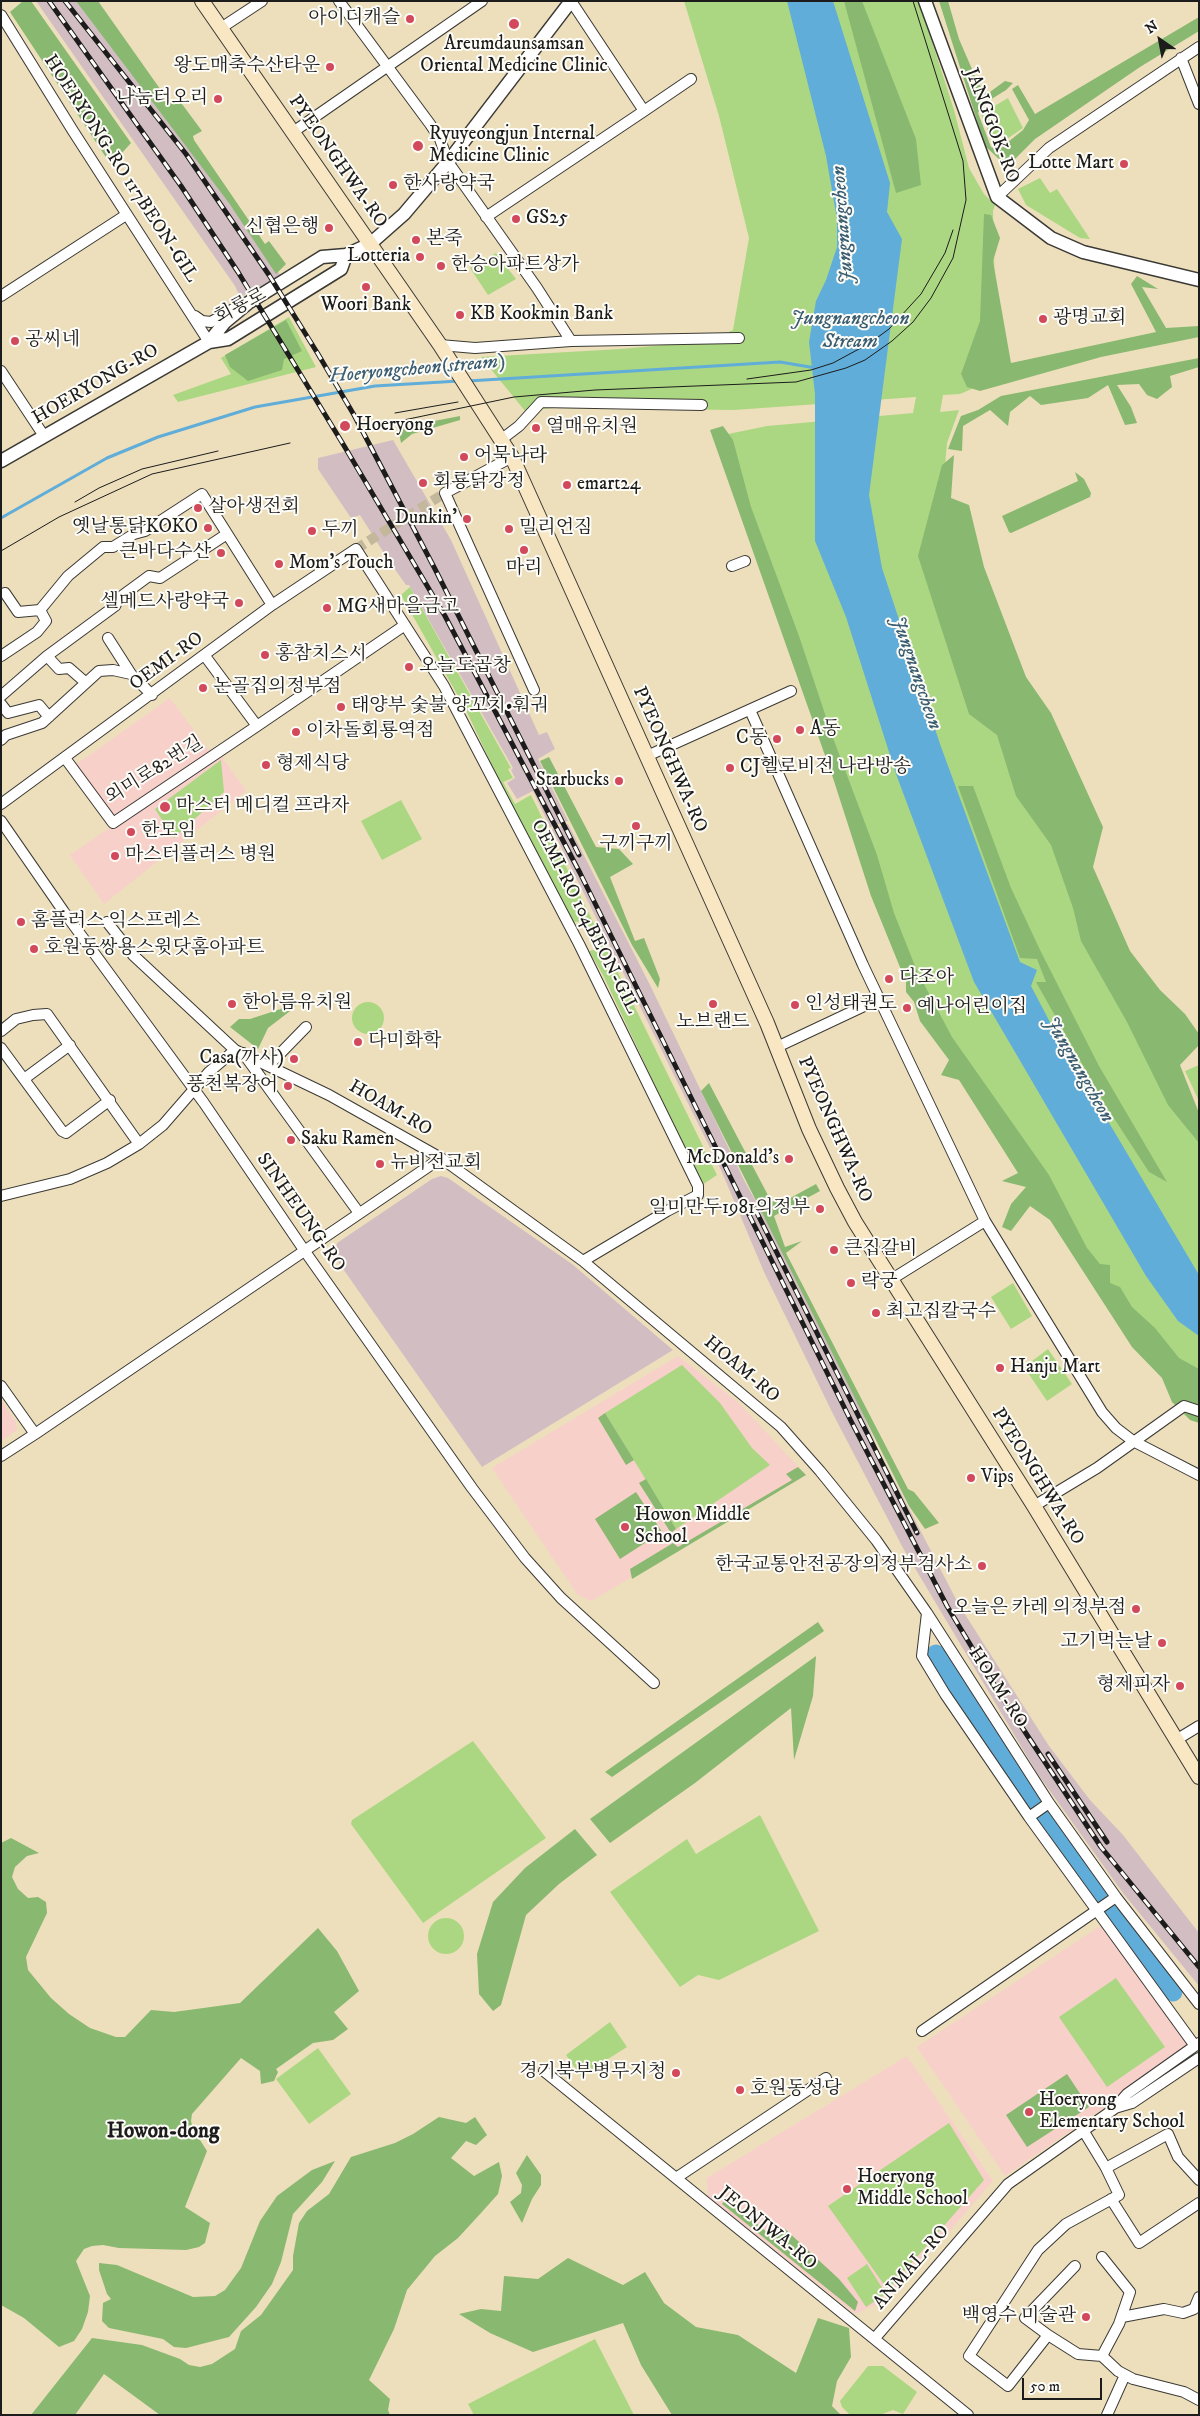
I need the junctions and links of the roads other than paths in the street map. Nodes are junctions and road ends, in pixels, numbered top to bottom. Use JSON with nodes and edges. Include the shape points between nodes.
{"nodes":[{"id":1,"x":202,"y":1,"type":"edge"},
{"id":2,"x":262,"y":1,"type":"edge"},
{"id":3,"x":339,"y":1,"type":"edge"},
{"id":4,"x":482,"y":1,"type":"edge"},
{"id":5,"x":571,"y":1,"type":"edge"},
{"id":6,"x":925,"y":1,"type":"edge"},
{"id":7,"x":3,"y":20,"type":"edge"},
{"id":8,"x":221,"y":28,"type":"junction"},
{"id":9,"x":1199,"y":47,"type":"edge"},
{"id":10,"x":1181,"y":58,"type":"junction"},
{"id":11,"x":387,"y":68,"type":"junction"},
{"id":12,"x":691,"y":79,"type":"dead end"},
{"id":13,"x":1199,"y":104,"type":"edge"},
{"id":14,"x":644,"y":111,"type":"junction"},
{"id":15,"x":293,"y":132,"type":"junction"},
{"id":16,"x":448,"y":162,"type":"junction"},
{"id":17,"x":997,"y":197,"type":"junction"},
{"id":18,"x":126,"y":214,"type":"junction"},
{"id":19,"x":486,"y":217,"type":"junction"},
{"id":20,"x":370,"y":244,"type":"junction"},
{"id":21,"x":346,"y":255,"type":"junction"},
{"id":22,"x":1199,"y":280,"type":"edge"},
{"id":23,"x":1,"y":296,"type":"edge"},
{"id":24,"x":248,"y":303,"type":"junction"},
{"id":25,"x":192,"y":313,"type":"junction"},
{"id":26,"x":739,"y":338,"type":"dead end"},
{"id":27,"x":571,"y":341,"type":"junction"},
{"id":28,"x":209,"y":342,"type":"junction"},
{"id":29,"x":440,"y":345,"type":"junction"},
{"id":30,"x":1,"y":371,"type":"edge"},
{"id":31,"x":702,"y":405,"type":"dead end"},
{"id":32,"x":44,"y":436,"type":"junction"},
{"id":33,"x":502,"y":438,"type":"junction"},
{"id":34,"x":512,"y":457,"type":"junction"},
{"id":35,"x":1,"y":461,"type":"edge"},
{"id":36,"x":227,"y":534,"type":"junction"},
{"id":37,"x":356,"y":549,"type":"joint"},
{"id":38,"x":746,"y":561,"type":"dead end"},
{"id":39,"x":732,"y":566,"type":"dead end"},
{"id":40,"x":5,"y":593,"type":"dead end"},
{"id":41,"x":272,"y":605,"type":"junction"},
{"id":42,"x":40,"y":610,"type":"junction"},
{"id":43,"x":405,"y":625,"type":"junction"},
{"id":44,"x":108,"y":638,"type":"dead end"},
{"id":45,"x":1,"y":656,"type":"edge"},
{"id":46,"x":47,"y":656,"type":"junction"},
{"id":47,"x":205,"y":656,"type":"junction"},
{"id":48,"x":131,"y":674,"type":"junction"},
{"id":49,"x":85,"y":682,"type":"junction"},
{"id":50,"x":534,"y":690,"type":"dead end"},
{"id":51,"x":791,"y":691,"type":"dead end"},
{"id":52,"x":152,"y":695,"type":"junction"},
{"id":53,"x":1,"y":696,"type":"edge"},
{"id":54,"x":1,"y":704,"type":"edge"},
{"id":55,"x":750,"y":710,"type":"junction"},
{"id":56,"x":49,"y":717,"type":"junction"},
{"id":57,"x":257,"y":726,"type":"junction"},
{"id":58,"x":1,"y":740,"type":"edge"},
{"id":59,"x":647,"y":756,"type":"junction"},
{"id":60,"x":65,"y":758,"type":"junction"},
{"id":61,"x":1,"y":804,"type":"edge"},
{"id":62,"x":1,"y":821,"type":"edge"},
{"id":63,"x":107,"y":922,"type":"dead end"},
{"id":64,"x":879,"y":999,"type":"junction"},
{"id":65,"x":306,"y":1027,"type":"dead end"},
{"id":66,"x":1,"y":1031,"type":"edge"},
{"id":67,"x":70,"y":1045,"type":"junction"},
{"id":68,"x":777,"y":1047,"type":"junction"},
{"id":69,"x":1,"y":1048,"type":"edge"},
{"id":70,"x":238,"y":1051,"type":"junction"},
{"id":71,"x":269,"y":1065,"type":"junction"},
{"id":72,"x":24,"y":1079,"type":"junction"},
{"id":73,"x":193,"y":1089,"type":"junction"},
{"id":74,"x":110,"y":1100,"type":"junction"},
{"id":75,"x":139,"y":1144,"type":"junction"},
{"id":76,"x":441,"y":1158,"type":"junction"},
{"id":77,"x":1,"y":1196,"type":"edge"},
{"id":78,"x":359,"y":1213,"type":"junction"},
{"id":79,"x":985,"y":1221,"type":"junction"},
{"id":80,"x":304,"y":1250,"type":"junction"},
{"id":81,"x":583,"y":1261,"type":"junction"},
{"id":82,"x":892,"y":1279,"type":"junction"},
{"id":83,"x":1,"y":1386,"type":"edge"},
{"id":84,"x":1199,"y":1410,"type":"edge"},
{"id":85,"x":34,"y":1434,"type":"junction"},
{"id":86,"x":1133,"y":1441,"type":"junction"},
{"id":87,"x":1,"y":1456,"type":"edge"},
{"id":88,"x":1199,"y":1475,"type":"edge"},
{"id":89,"x":1034,"y":1506,"type":"junction"},
{"id":90,"x":927,"y":1613,"type":"junction"},
{"id":91,"x":654,"y":1683,"type":"dead end"},
{"id":92,"x":1199,"y":1726,"type":"edge"},
{"id":93,"x":1176,"y":1740,"type":"junction"},
{"id":94,"x":1199,"y":1777,"type":"edge"},
{"id":95,"x":1050,"y":1803,"type":"junction"},
{"id":96,"x":1029,"y":1817,"type":"junction"},
{"id":97,"x":1116,"y":1896,"type":"junction"},
{"id":98,"x":1097,"y":1910,"type":"junction"},
{"id":99,"x":1199,"y":2004,"type":"edge"},
{"id":100,"x":922,"y":2031,"type":"dead end"},
{"id":101,"x":1197,"y":2044,"type":"edge"},
{"id":102,"x":1199,"y":2058,"type":"edge"},
{"id":103,"x":544,"y":2071,"type":"dead end"},
{"id":104,"x":826,"y":2078,"type":"dead end"},
{"id":105,"x":1114,"y":2109,"type":"junction"},
{"id":106,"x":1083,"y":2130,"type":"junction"},
{"id":107,"x":1106,"y":2168,"type":"junction"},
{"id":108,"x":676,"y":2178,"type":"junction"},
{"id":109,"x":1199,"y":2180,"type":"edge"},
{"id":110,"x":1111,"y":2199,"type":"junction"},
{"id":111,"x":1199,"y":2203,"type":"edge"},
{"id":112,"x":1102,"y":2257,"type":"dead end"},
{"id":113,"x":1075,"y":2266,"type":"dead end"},
{"id":114,"x":1199,"y":2297,"type":"edge"},
{"id":115,"x":1122,"y":2317,"type":"junction"},
{"id":116,"x":1048,"y":2335,"type":"junction"},
{"id":117,"x":875,"y":2338,"type":"junction"},
{"id":118,"x":1102,"y":2356,"type":"junction"},
{"id":119,"x":1126,"y":2375,"type":"junction"},
{"id":120,"x":1199,"y":2400,"type":"edge"},
{"id":121,"x":968,"y":2415,"type":"edge"},
{"id":122,"x":1107,"y":2415,"type":"edge"}],
"edges":[{"from":1,"to":8,"type":"main road","name":"PYEONGHWA-RO"},
{"from":2,"to":8,"type":"street"},
{"from":3,"to":11,"type":"street"},
{"from":4,"to":11,"type":"street"},
{"from":5,"to":14,"type":"street"},
{"from":5,"to":16,"type":"street"},
{"from":6,"to":17,"type":"street","name":"JANGGOK-RO"},
{"from":7,"to":18,"type":"street","name":"HOERYONG-RO 117BEON-GIL"},
{"from":8,"to":15,"type":"main road","name":"PYEONGHWA-RO"},
{"from":9,"to":10,"type":"street"},
{"from":10,"to":13,"type":"street"},
{"from":10,"to":17,"type":"street","via":[[1049,148]]},
{"from":11,"to":15,"type":"street"},
{"from":11,"to":16,"type":"street","via":[[430,124]]},
{"from":12,"to":14,"type":"street"},
{"from":14,"to":19,"type":"street"},
{"from":15,"to":20,"type":"main road","name":"PYEONGHWA-RO"},
{"from":16,"to":19,"type":"street"},
{"from":16,"to":20,"type":"street","via":[[404,214]]},
{"from":17,"to":22,"type":"street","name":"JANGGOK-RO","via":[[1052,238],[1083,252]]},
{"from":18,"to":23,"type":"street"},
{"from":18,"to":25,"type":"street","name":"HOERYONG-RO 117BEON-GIL"},
{"from":19,"to":27,"type":"street"},
{"from":20,"to":21,"type":"street","name":"회룡로"},
{"from":20,"to":29,"type":"main road","name":"PYEONGHWA-RO"},
{"from":21,"to":24,"type":"street","name":"회룡로","via":[[322,257]]},
{"from":21,"to":28,"type":"street","name":"회룡로","via":[[341,269],[325,280],[228,339]]},
{"from":24,"to":25,"type":"street","via":[[211,322],[202,321]]},
{"from":24,"to":28,"type":"street","name":"회룡로","via":[[224,322]]},
{"from":25,"to":28,"type":"street","name":"HOERYONG-RO 117BEON-GIL"},
{"from":26,"to":27,"type":"street"},
{"from":27,"to":29,"type":"street","via":[[475,348]]},
{"from":28,"to":32,"type":"street","name":"HOERYONG-RO"},
{"from":29,"to":33,"type":"main road","name":"PYEONGHWA-RO"},
{"from":30,"to":32,"type":"street"},
{"from":31,"to":33,"type":"street","via":[[541,402],[519,426]]},
{"from":32,"to":35,"type":"street","name":"HOERYONG-RO"},
{"from":33,"to":34,"type":"main road","name":"PYEONGHWA-RO"},
{"from":34,"to":50,"type":"street","via":[[445,493]]},
{"from":34,"to":59,"type":"main road","name":"PYEONGHWA-RO"},
{"from":36,"to":41,"type":"street"},
{"from":36,"to":42,"type":"street","via":[[202,494],[145,531],[113,547],[103,547],[68,576]]},
{"from":36,"to":46,"type":"street","via":[[160,578],[149,576],[119,598],[115,606]]},
{"from":37,"to":41,"type":"street","name":"OEMI-RO"},
{"from":37,"to":43,"type":"street","name":"OEMI-RO 104BEON-GIL"},
{"from":38,"to":39,"type":"street"},
{"from":40,"to":42,"type":"street","via":[[18,612]]},
{"from":41,"to":47,"type":"street","name":"OEMI-RO"},
{"from":42,"to":45,"type":"street","via":[[46,621],[37,632]]},
{"from":43,"to":57,"type":"street","name":"외미로82번길"},
{"from":43,"to":81,"type":"street","name":"OEMI-RO 104BEON-GIL","via":[[444,686],[580,944],[698,1186],[698,1195]]},
{"from":44,"to":48,"type":"street"},
{"from":46,"to":49,"type":"street","via":[[59,669],[69,668]]},
{"from":46,"to":53,"type":"street"},
{"from":47,"to":52,"type":"street","name":"OEMI-RO"},
{"from":47,"to":57,"type":"street"},
{"from":48,"to":49,"type":"street","via":[[99,671]]},
{"from":48,"to":52,"type":"street"},
{"from":49,"to":56,"type":"street"},
{"from":51,"to":55,"type":"street"},
{"from":52,"to":60,"type":"street","name":"OEMI-RO"},
{"from":54,"to":56,"type":"street","via":[[8,713],[39,705]]},
{"from":55,"to":59,"type":"street"},
{"from":55,"to":64,"type":"street"},
{"from":56,"to":58,"type":"street"},
{"from":57,"to":60,"type":"street","name":"외미로82번길","via":[[113,823]]},
{"from":59,"to":68,"type":"main road","name":"PYEONGHWA-RO"},
{"from":60,"to":61,"type":"street","name":"OEMI-RO"},
{"from":62,"to":73,"type":"street","name":"SINHEUNG-RO"},
{"from":63,"to":70,"type":"street","name":"HOAM-RO","via":[[133,956]]},
{"from":64,"to":68,"type":"street"},
{"from":64,"to":79,"type":"street"},
{"from":65,"to":71,"type":"street"},
{"from":66,"to":67,"type":"street","via":[[16,1019],[47,1014]]},
{"from":67,"to":72,"type":"street"},
{"from":67,"to":74,"type":"street"},
{"from":68,"to":82,"type":"main road","name":"PYEONGHWA-RO","via":[[826,1167],[855,1222]]},
{"from":69,"to":72,"type":"street"},
{"from":70,"to":71,"type":"street","name":"HOAM-RO"},
{"from":70,"to":73,"type":"street","via":[[209,1072]]},
{"from":70,"to":78,"type":"street"},
{"from":71,"to":76,"type":"street","name":"HOAM-RO"},
{"from":72,"to":74,"type":"street","via":[[66,1133]]},
{"from":73,"to":75,"type":"street","via":[[163,1125]]},
{"from":73,"to":80,"type":"street","name":"SINHEUNG-RO"},
{"from":74,"to":75,"type":"street"},
{"from":75,"to":77,"type":"street","via":[[70,1179]]},
{"from":76,"to":78,"type":"street"},
{"from":76,"to":81,"type":"street","name":"HOAM-RO"},
{"from":78,"to":80,"type":"street"},
{"from":79,"to":82,"type":"street"},
{"from":79,"to":86,"type":"street","via":[[1102,1412]]},
{"from":80,"to":85,"type":"street"},
{"from":80,"to":91,"type":"street","name":"SINHEUNG-RO","via":[[416,1411],[525,1558],[560,1598]]},
{"from":81,"to":90,"type":"street","name":"HOAM-RO","via":[[781,1427],[876,1540]]},
{"from":82,"to":89,"type":"main road","name":"PYEONGHWA-RO"},
{"from":83,"to":85,"type":"street"},
{"from":84,"to":86,"type":"street","via":[[1184,1406]]},
{"from":85,"to":87,"type":"street"},
{"from":86,"to":88,"type":"street"},
{"from":86,"to":89,"type":"street","via":[[1097,1468]]},
{"from":89,"to":93,"type":"main road","name":"PYEONGHWA-RO"},
{"from":90,"to":95,"type":"street","name":"HOAM-RO"},
{"from":90,"to":96,"type":"street","via":[[922,1656]]},
{"from":92,"to":93,"type":"street"},
{"from":93,"to":94,"type":"main road","name":"PYEONGHWA-RO"},
{"from":95,"to":96,"type":"street"},
{"from":95,"to":97,"type":"street","name":"HOAM-RO"},
{"from":96,"to":98,"type":"street"},
{"from":97,"to":98,"type":"street"},
{"from":97,"to":99,"type":"street","name":"HOAM-RO"},
{"from":98,"to":100,"type":"street"},
{"from":98,"to":101,"type":"street"},
{"from":101,"to":105,"type":"street","name":"ANMAL-RO","via":[[1127,2094]]},
{"from":102,"to":105,"type":"street","name":"ANMAL-RO","via":[[1132,2103]]},
{"from":103,"to":108,"type":"street","name":"JEONJWA-RO"},
{"from":104,"to":108,"type":"street"},
{"from":105,"to":106,"type":"street","name":"ANMAL-RO"},
{"from":106,"to":107,"type":"street"},
{"from":106,"to":117,"type":"street","name":"ANMAL-RO","via":[[1008,2184]]},
{"from":107,"to":109,"type":"street","via":[[1168,2134],[1178,2157]]},
{"from":107,"to":110,"type":"street","via":[[1119,2195]]},
{"from":108,"to":117,"type":"street","name":"JEONJWA-RO"},
{"from":110,"to":111,"type":"street","via":[[1139,2243]]},
{"from":110,"to":116,"type":"street","via":[[1066,2224],[1038,2250],[969,2356],[1008,2386]]},
{"from":112,"to":115,"type":"street","via":[[1130,2292]]},
{"from":113,"to":116,"type":"street","via":[[1025,2318]]},
{"from":114,"to":115,"type":"street","via":[[1194,2309],[1183,2314],[1164,2309]]},
{"from":115,"to":118,"type":"street"},
{"from":116,"to":118,"type":"street","via":[[1078,2354]]},
{"from":117,"to":121,"type":"street","name":"JEONJWA-RO"},
{"from":118,"to":119,"type":"street"},
{"from":119,"to":120,"type":"street","via":[[1184,2392]]},
{"from":119,"to":122,"type":"street"}]}
